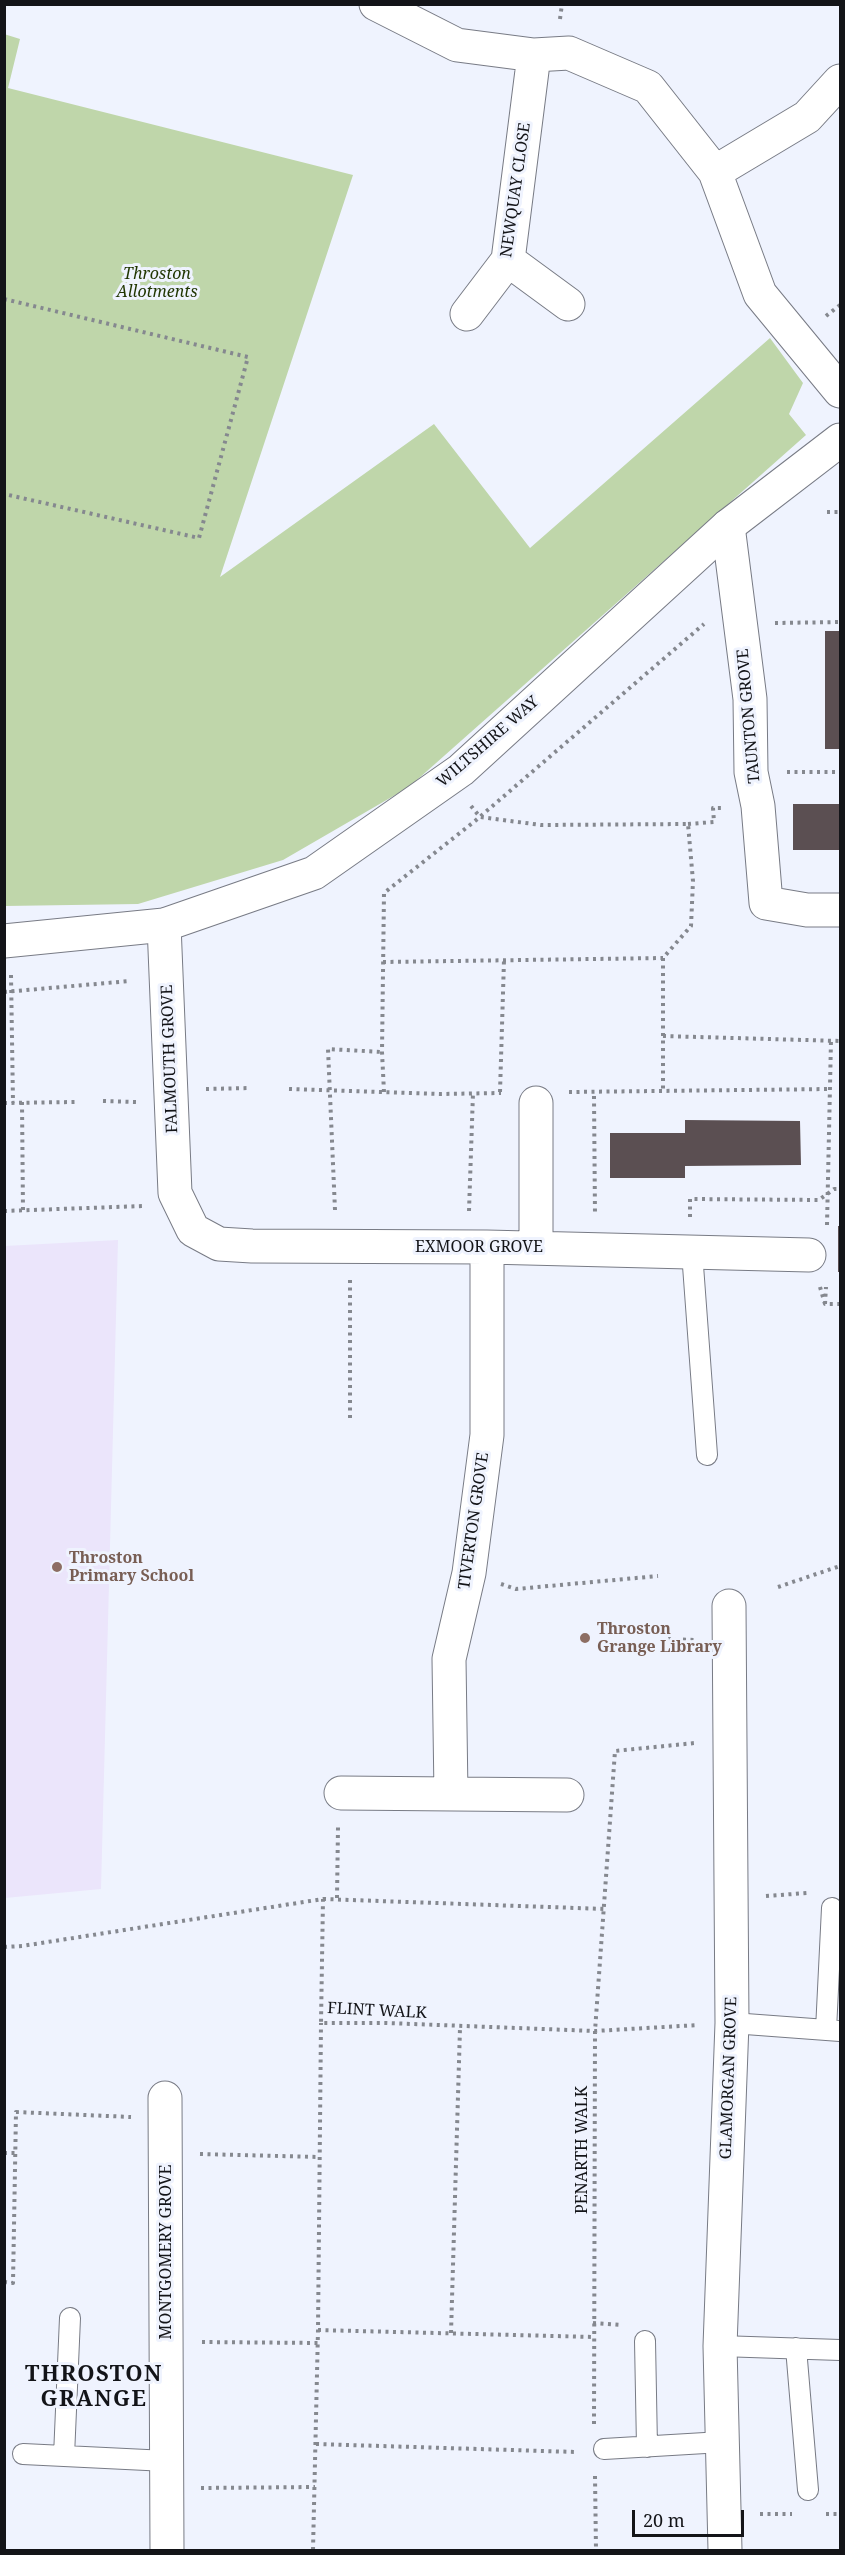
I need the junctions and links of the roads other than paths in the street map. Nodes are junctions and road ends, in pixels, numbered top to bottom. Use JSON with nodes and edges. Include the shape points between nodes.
{"nodes":[{"id":1,"x":376,"y":4,"type":"edge"},
{"id":2,"x":534,"y":55,"type":"junction"},
{"id":3,"x":840,"y":81,"type":"edge"},
{"id":4,"x":715,"y":172,"type":"junction"},
{"id":5,"x":508,"y":260,"type":"junction"},
{"id":6,"x":568,"y":304,"type":"dead end"},
{"id":7,"x":467,"y":314,"type":"dead end"},
{"id":8,"x":840,"y":391,"type":"edge"},
{"id":9,"x":840,"y":440,"type":"edge"},
{"id":10,"x":728,"y":526,"type":"junction"},
{"id":11,"x":840,"y":910,"type":"edge"},
{"id":12,"x":164,"y":925,"type":"junction"},
{"id":13,"x":7,"y":940,"type":"edge"},
{"id":14,"x":535,"y":1096,"type":"road end"},
{"id":15,"x":178,"y":1198,"type":"joint"},
{"id":16,"x":475,"y":1247,"type":"junction"},
{"id":17,"x":536,"y":1248,"type":"junction"},
{"id":18,"x":692,"y":1252,"type":"junction"},
{"id":19,"x":817,"y":1269,"type":"road end"},
{"id":20,"x":707,"y":1455,"type":"dead end"},
{"id":21,"x":729,"y":1606,"type":"dead end"},
{"id":22,"x":452,"y":1794,"type":"junction"},
{"id":23,"x":567,"y":1795,"type":"dead end"},
{"id":24,"x":340,"y":1804,"type":"road end"},
{"id":25,"x":832,"y":1908,"type":"dead end"},
{"id":26,"x":732,"y":2023,"type":"junction"},
{"id":27,"x":833,"y":2030,"type":"edge"},
{"id":28,"x":165,"y":2109,"type":"road end"},
{"id":29,"x":70,"y":2318,"type":"dead end"},
{"id":30,"x":645,"y":2341,"type":"dead end"},
{"id":31,"x":720,"y":2346,"type":"junction"},
{"id":32,"x":796,"y":2348,"type":"junction"},
{"id":33,"x":840,"y":2350,"type":"edge"},
{"id":34,"x":722,"y":2442,"type":"junction"},
{"id":35,"x":647,"y":2446,"type":"junction"},
{"id":36,"x":604,"y":2449,"type":"dead end"},
{"id":37,"x":23,"y":2454,"type":"dead end"},
{"id":38,"x":64,"y":2456,"type":"junction"},
{"id":39,"x":167,"y":2474,"type":"junction"},
{"id":40,"x":808,"y":2490,"type":"dead end"},
{"id":41,"x":167,"y":2550,"type":"edge"},
{"id":42,"x":726,"y":2550,"type":"edge"}],
"edges":[{"from":1,"to":2,"type":"street","via":[[457,45]]},
{"from":2,"to":4,"type":"street","via":[[569,53],[648,87]]},
{"from":2,"to":5,"type":"street","name":"NEWQUAY CLOSE"},
{"from":3,"to":4,"type":"street","via":[[807,117]]},
{"from":4,"to":8,"type":"street","via":[[760,294]]},
{"from":5,"to":6,"type":"street"},
{"from":5,"to":7,"type":"street","name":"NEWQUAY CLOSE"},
{"from":9,"to":10,"type":"street","name":"WILTSHIRE WAY"},
{"from":10,"to":11,"type":"street","name":"TAUNTON GROVE","via":[[750,699],[751,772],[758,806],[766,903],[807,910]]},
{"from":10,"to":12,"type":"street","name":"WILTSHIRE WAY","via":[[461,770],[314,873]]},
{"from":12,"to":13,"type":"street","name":"WILTSHIRE WAY"},
{"from":12,"to":15,"type":"street","name":"FALMOUTH GROVE"},
{"from":14,"to":17,"type":"street"},
{"from":15,"to":16,"type":"street","name":"EXMOOR GROVE","via":[[193,1230],[219,1244]]},
{"from":16,"to":17,"type":"street","name":"EXMOOR GROVE"},
{"from":16,"to":22,"type":"street","name":"TIVERTON GROVE","via":[[487,1435],[469,1573],[449,1659]]},
{"from":17,"to":18,"type":"street","name":"EXMOOR GROVE"},
{"from":18,"to":19,"type":"street","name":"EXMOOR GROVE"},
{"from":18,"to":20,"type":"lane"},
{"from":21,"to":26,"type":"street","name":"GLAMORGAN GROVE"},
{"from":22,"to":23,"type":"street"},
{"from":22,"to":24,"type":"street"},
{"from":25,"to":27,"type":"lane"},
{"from":26,"to":27,"type":"lane"},
{"from":26,"to":31,"type":"street","name":"GLAMORGAN GROVE"},
{"from":28,"to":39,"type":"street","name":"MONTGOMERY GROVE"},
{"from":29,"to":38,"type":"lane"},
{"from":30,"to":35,"type":"lane"},
{"from":31,"to":32,"type":"lane"},
{"from":31,"to":34,"type":"street","name":"GLAMORGAN GROVE"},
{"from":32,"to":33,"type":"lane"},
{"from":32,"to":40,"type":"lane"},
{"from":34,"to":35,"type":"lane"},
{"from":34,"to":42,"type":"street","name":"GLAMORGAN GROVE"},
{"from":35,"to":36,"type":"lane"},
{"from":37,"to":38,"type":"lane"},
{"from":38,"to":39,"type":"lane"},
{"from":39,"to":41,"type":"street","name":"MONTGOMERY GROVE"}]}
